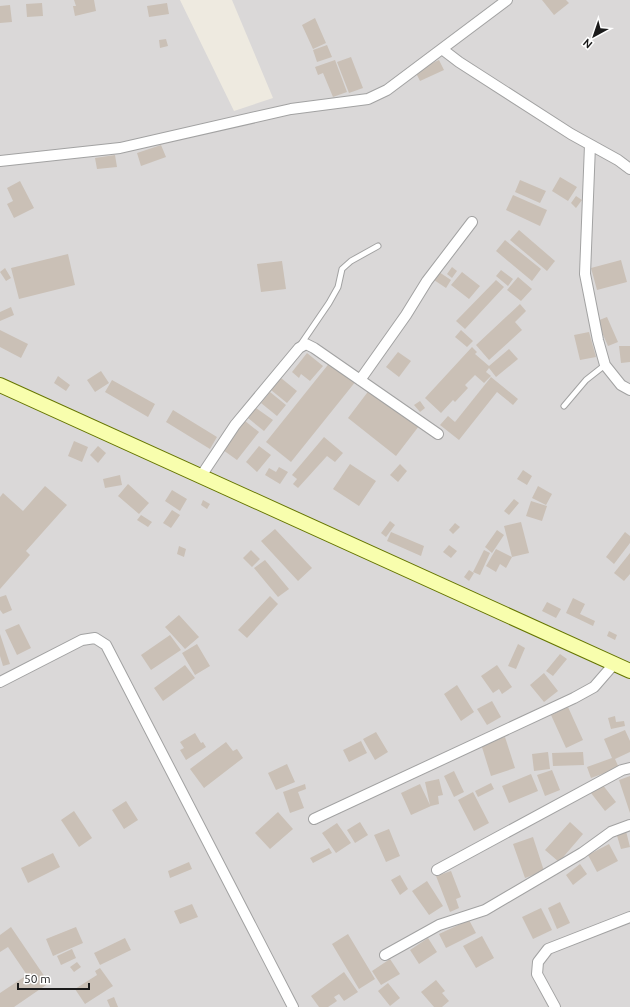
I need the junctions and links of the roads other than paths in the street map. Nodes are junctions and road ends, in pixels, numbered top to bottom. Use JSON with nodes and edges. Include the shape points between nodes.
{"nodes":[{"id":1,"x":507,"y":0,"type":"edge"},
{"id":2,"x":442,"y":49,"type":"junction"},
{"id":3,"x":590,"y":145,"type":"junction"},
{"id":4,"x":0,"y":161,"type":"edge"},
{"id":5,"x":630,"y":169,"type":"edge"},
{"id":6,"x":472,"y":222,"type":"dead end"},
{"id":7,"x":378,"y":246,"type":"dead end"},
{"id":8,"x":299,"y":348,"type":"junction"},
{"id":9,"x":605,"y":365,"type":"junction"},
{"id":10,"x":360,"y":380,"type":"junction"},
{"id":11,"x":0,"y":385,"type":"edge"},
{"id":12,"x":630,"y":390,"type":"edge"},
{"id":13,"x":564,"y":406,"type":"dead end"},
{"id":14,"x":438,"y":434,"type":"dead end"},
{"id":15,"x":201,"y":476,"type":"junction"},
{"id":16,"x":614,"y":664,"type":"junction"},
{"id":17,"x":630,"y":671,"type":"edge"},
{"id":18,"x":0,"y":682,"type":"edge"},
{"id":19,"x":630,"y":768,"type":"edge"},
{"id":20,"x":314,"y":819,"type":"dead end"},
{"id":21,"x":630,"y":825,"type":"edge"},
{"id":22,"x":437,"y":870,"type":"dead end"},
{"id":23,"x":630,"y":917,"type":"edge"},
{"id":24,"x":385,"y":955,"type":"dead end"},
{"id":25,"x":293,"y":1007,"type":"edge"},
{"id":26,"x":555,"y":1007,"type":"edge"}],
"edges":[{"from":1,"to":2,"type":"street"},
{"from":2,"to":3,"type":"street"},
{"from":2,"to":4,"type":"street","via":[[387,90],[368,99],[291,109],[120,148]]},
{"from":3,"to":5,"type":"street"},
{"from":3,"to":9,"type":"street","via":[[585,274]]},
{"from":6,"to":10,"type":"street"},
{"from":7,"to":8,"type":"lane","via":[[342,269],[335,293]]},
{"from":8,"to":10,"type":"street","via":[[306,344],[314,348]]},
{"from":8,"to":15,"type":"street","via":[[235,425]]},
{"from":9,"to":12,"type":"street","via":[[621,385]]},
{"from":9,"to":13,"type":"lane","via":[[586,380]]},
{"from":10,"to":14,"type":"street"},
{"from":11,"to":15,"type":"main road"},
{"from":15,"to":16,"type":"main road"},
{"from":16,"to":17,"type":"main road"},
{"from":16,"to":20,"type":"street","via":[[594,687],[574,698]]},
{"from":18,"to":25,"type":"street","via":[[82,640],[95,638],[106,645]]},
{"from":19,"to":22,"type":"street"},
{"from":21,"to":24,"type":"street","via":[[611,832],[582,853],[485,910],[439,925]]},
{"from":23,"to":26,"type":"street","via":[[548,949],[538,962],[537,974]]}]}
